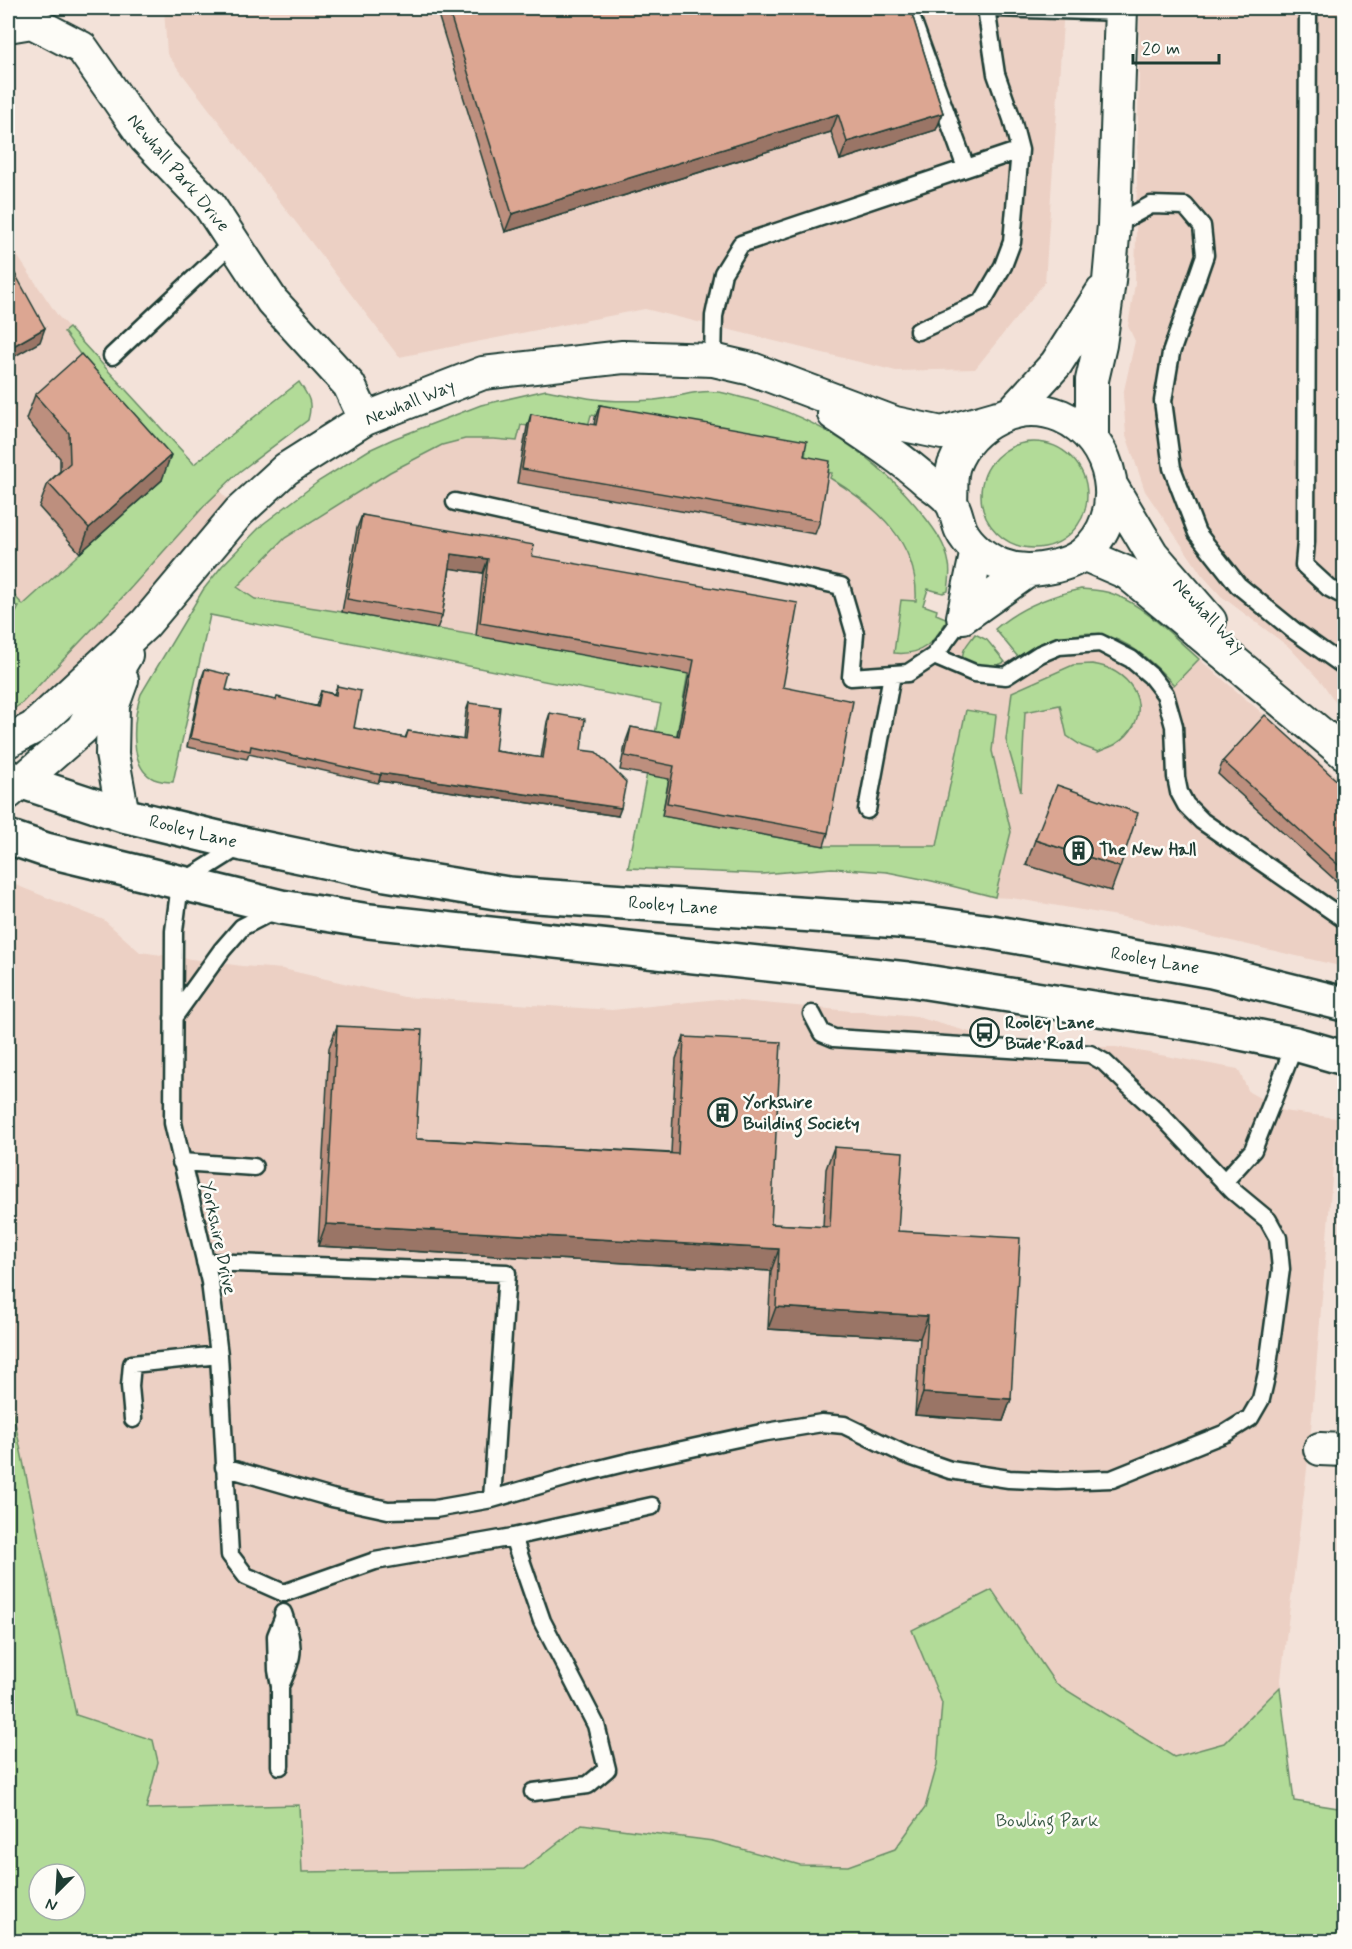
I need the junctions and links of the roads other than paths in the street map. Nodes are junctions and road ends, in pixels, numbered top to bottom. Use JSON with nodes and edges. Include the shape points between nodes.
{"nodes":[{"id":1,"x":908,"y":8,"type":"edge"},
{"id":2,"x":986,"y":8,"type":"edge"},
{"id":3,"x":996,"y":8,"type":"edge"},
{"id":4,"x":1308,"y":8,"type":"edge"},
{"id":5,"x":1121,"y":10,"type":"edge"},
{"id":6,"x":8,"y":26,"type":"edge"},
{"id":7,"x":1020,"y":150,"type":"junction"},
{"id":8,"x":966,"y":168,"type":"junction"},
{"id":9,"x":1114,"y":225,"type":"junction"},
{"id":10,"x":233,"y":242,"type":"junction"},
{"id":11,"x":1109,"y":280,"type":"junction"},
{"id":12,"x":918,"y":331,"type":"dead end"},
{"id":13,"x":112,"y":356,"type":"dead end"},
{"id":14,"x":713,"y":360,"type":"junction"},
{"id":15,"x":752,"y":369,"type":"junction"},
{"id":16,"x":1005,"y":414,"type":"junction"},
{"id":17,"x":365,"y":419,"type":"junction"},
{"id":18,"x":1092,"y":437,"type":"junction"},
{"id":19,"x":1112,"y":487,"type":"junction"},
{"id":20,"x":951,"y":501,"type":"junction"},
{"id":21,"x":455,"y":502,"type":"dead end"},
{"id":22,"x":977,"y":550,"type":"junction"},
{"id":23,"x":1083,"y":554,"type":"junction"},
{"id":24,"x":1028,"y":571,"type":"junction"},
{"id":25,"x":1344,"y":596,"type":"edge"},
{"id":26,"x":963,"y":617,"type":"junction"},
{"id":27,"x":145,"y":624,"type":"junction"},
{"id":28,"x":934,"y":656,"type":"junction"},
{"id":29,"x":1344,"y":666,"type":"edge"},
{"id":30,"x":892,"y":675,"type":"junction"},
{"id":31,"x":1321,"y":732,"type":"junction"},
{"id":32,"x":8,"y":741,"type":"edge"},
{"id":33,"x":1344,"y":753,"type":"edge"},
{"id":34,"x":12,"y":784,"type":"edge"},
{"id":35,"x":867,"y":810,"type":"dead end"},
{"id":36,"x":123,"y":815,"type":"junction"},
{"id":37,"x":8,"y":837,"type":"edge"},
{"id":38,"x":243,"y":844,"type":"junction"},
{"id":39,"x":180,"y":884,"type":"junction"},
{"id":40,"x":281,"y":907,"type":"junction"},
{"id":41,"x":1344,"y":920,"type":"edge"},
{"id":42,"x":1344,"y":1004,"type":"edge"},
{"id":43,"x":812,"y":1014,"type":"dead end"},
{"id":44,"x":173,"y":1018,"type":"junction"},
{"id":45,"x":1295,"y":1044,"type":"junction"},
{"id":46,"x":1344,"y":1058,"type":"edge"},
{"id":47,"x":181,"y":1162,"type":"junction"},
{"id":48,"x":254,"y":1167,"type":"dead end"},
{"id":49,"x":1224,"y":1182,"type":"junction"},
{"id":50,"x":205,"y":1262,"type":"junction"},
{"id":51,"x":219,"y":1355,"type":"junction"},
{"id":52,"x":133,"y":1419,"type":"dead end"},
{"id":53,"x":224,"y":1467,"type":"junction"},
{"id":54,"x":492,"y":1499,"type":"junction"},
{"id":55,"x":652,"y":1506,"type":"dead end"},
{"id":56,"x":513,"y":1537,"type":"junction"},
{"id":57,"x":275,"y":1589,"type":"junction"},
{"id":58,"x":280,"y":1766,"type":"dead end"},
{"id":59,"x":533,"y":1792,"type":"dead end"}],
"edges":[{"from":1,"to":8,"type":"lane"},
{"from":2,"to":7,"type":"lane","via":[[996,74]]},
{"from":3,"to":5,"type":"lane"},
{"from":4,"to":25,"type":"lane","via":[[1304,565]]},
{"from":5,"to":9,"type":"street"},
{"from":6,"to":10,"type":"street","name":"Newhall Park Drive","via":[[32,22],[82,48],[146,138],[209,205]]},
{"from":7,"to":8,"type":"lane"},
{"from":7,"to":12,"type":"lane","via":[[1012,242],[1003,266],[982,302]]},
{"from":8,"to":14,"type":"lane","via":[[741,244],[723,273],[714,316]]},
{"from":9,"to":11,"type":"street"},
{"from":9,"to":29,"type":"lane","via":[[1151,205],[1185,206],[1202,226],[1205,255],[1171,353],[1163,401],[1172,468],[1197,533],[1238,585]]},
{"from":10,"to":13,"type":"lane"},
{"from":10,"to":17,"type":"street","name":"Newhall Park Drive","via":[[272,301],[349,385]]},
{"from":11,"to":16,"type":"street","via":[[1056,364]]},
{"from":11,"to":18,"type":"street","via":[[1092,380]]},
{"from":14,"to":15,"type":"street","name":"Newhall Way"},
{"from":14,"to":17,"type":"street","name":"Newhall Way","via":[[624,357],[483,373]]},
{"from":15,"to":16,"type":"street","name":"Newhall Way","via":[[895,423],[942,433]]},
{"from":15,"to":20,"type":"street","name":"Newhall Way","via":[[833,413],[892,452]]},
{"from":16,"to":18,"type":"street","name":"Newhall Way","via":[[1039,410],[1053,413]]},
{"from":16,"to":20,"type":"street","name":"Newhall Way","via":[[967,441],[953,467]]},
{"from":17,"to":27,"type":"street","name":"Newhall Way","via":[[286,469],[239,512]]},
{"from":18,"to":19,"type":"street","name":"Newhall Way","via":[[1109,467]]},
{"from":19,"to":23,"type":"street","name":"Newhall Way","via":[[1103,530]]},
{"from":19,"to":31,"type":"street","name":"Newhall Way","via":[[1152,554],[1187,596]]},
{"from":20,"to":22,"type":"street","name":"Newhall Way","via":[[962,532]]},
{"from":21,"to":30,"type":"lane","via":[[841,586],[855,633],[851,677]]},
{"from":22,"to":24,"type":"street","name":"Newhall Way","via":[[1001,565]]},
{"from":22,"to":26,"type":"street"},
{"from":23,"to":24,"type":"street","name":"Newhall Way","via":[[1056,567]]},
{"from":23,"to":31,"type":"street","name":"Newhall Way","via":[[1127,573]]},
{"from":24,"to":26,"type":"street"},
{"from":26,"to":28,"type":"lane"},
{"from":27,"to":32,"type":"street","name":"Newhall Way","via":[[33,728]]},
{"from":27,"to":34,"type":"street","name":"Newhall Way","via":[[82,729]]},
{"from":27,"to":36,"type":"street","name":"Newhall Way","via":[[112,705],[112,754]]},
{"from":28,"to":30,"type":"lane","via":[[908,673]]},
{"from":28,"to":41,"type":"lane","via":[[974,672],[1006,676],[1059,646],[1100,643],[1131,658],[1165,694],[1173,726],[1176,777],[1186,805],[1202,821]]},
{"from":30,"to":35,"type":"lane"},
{"from":31,"to":33,"type":"street","name":"Newhall Way"},
{"from":34,"to":36,"type":"highway","name":"Rooley Lane"},
{"from":36,"to":38,"type":"highway","name":"Rooley Lane"},
{"from":37,"to":39,"type":"highway"},
{"from":38,"to":39,"type":"lane"},
{"from":38,"to":42,"type":"highway","name":"Rooley Lane","via":[[508,894],[928,923],[991,932],[1212,971]]},
{"from":39,"to":40,"type":"highway"},
{"from":39,"to":44,"type":"lane","name":"Yorkshire Drive","via":[[174,931]]},
{"from":40,"to":44,"type":"lane","via":[[242,927]]},
{"from":40,"to":45,"type":"highway","via":[[369,921],[907,979],[1201,1025]]},
{"from":43,"to":49,"type":"lane","via":[[822,1033],[834,1038],[1090,1054],[1157,1111]]},
{"from":44,"to":47,"type":"lane","name":"Yorkshire Drive","via":[[173,1123]]},
{"from":45,"to":46,"type":"highway"},
{"from":45,"to":49,"type":"lane","via":[[1253,1150]]},
{"from":47,"to":48,"type":"lane"},
{"from":47,"to":50,"type":"lane","name":"Yorkshire Drive"},
{"from":49,"to":54,"type":"lane","via":[[1268,1220],[1278,1238],[1281,1269],[1261,1399],[1250,1418],[1226,1433],[1112,1479],[1038,1480],[950,1470],[904,1454],[844,1425],[822,1423],[636,1460]]},
{"from":50,"to":51,"type":"lane","name":"Yorkshire Drive"},
{"from":50,"to":54,"type":"lane","via":[[507,1273]]},
{"from":51,"to":52,"type":"lane","via":[[132,1364]]},
{"from":51,"to":53,"type":"lane","name":"Yorkshire Drive"},
{"from":53,"to":54,"type":"lane","via":[[388,1510],[435,1509]]},
{"from":53,"to":57,"type":"lane","name":"Yorkshire Drive","via":[[230,1555],[246,1576]]},
{"from":55,"to":56,"type":"lane"},
{"from":56,"to":57,"type":"lane","via":[[375,1561],[284,1593]]},
{"from":56,"to":59,"type":"lane","via":[[542,1621],[596,1725],[608,1769],[588,1785]]},
{"from":57,"to":58,"type":"lane","via":[[284,1616],[276,1636]]}]}
